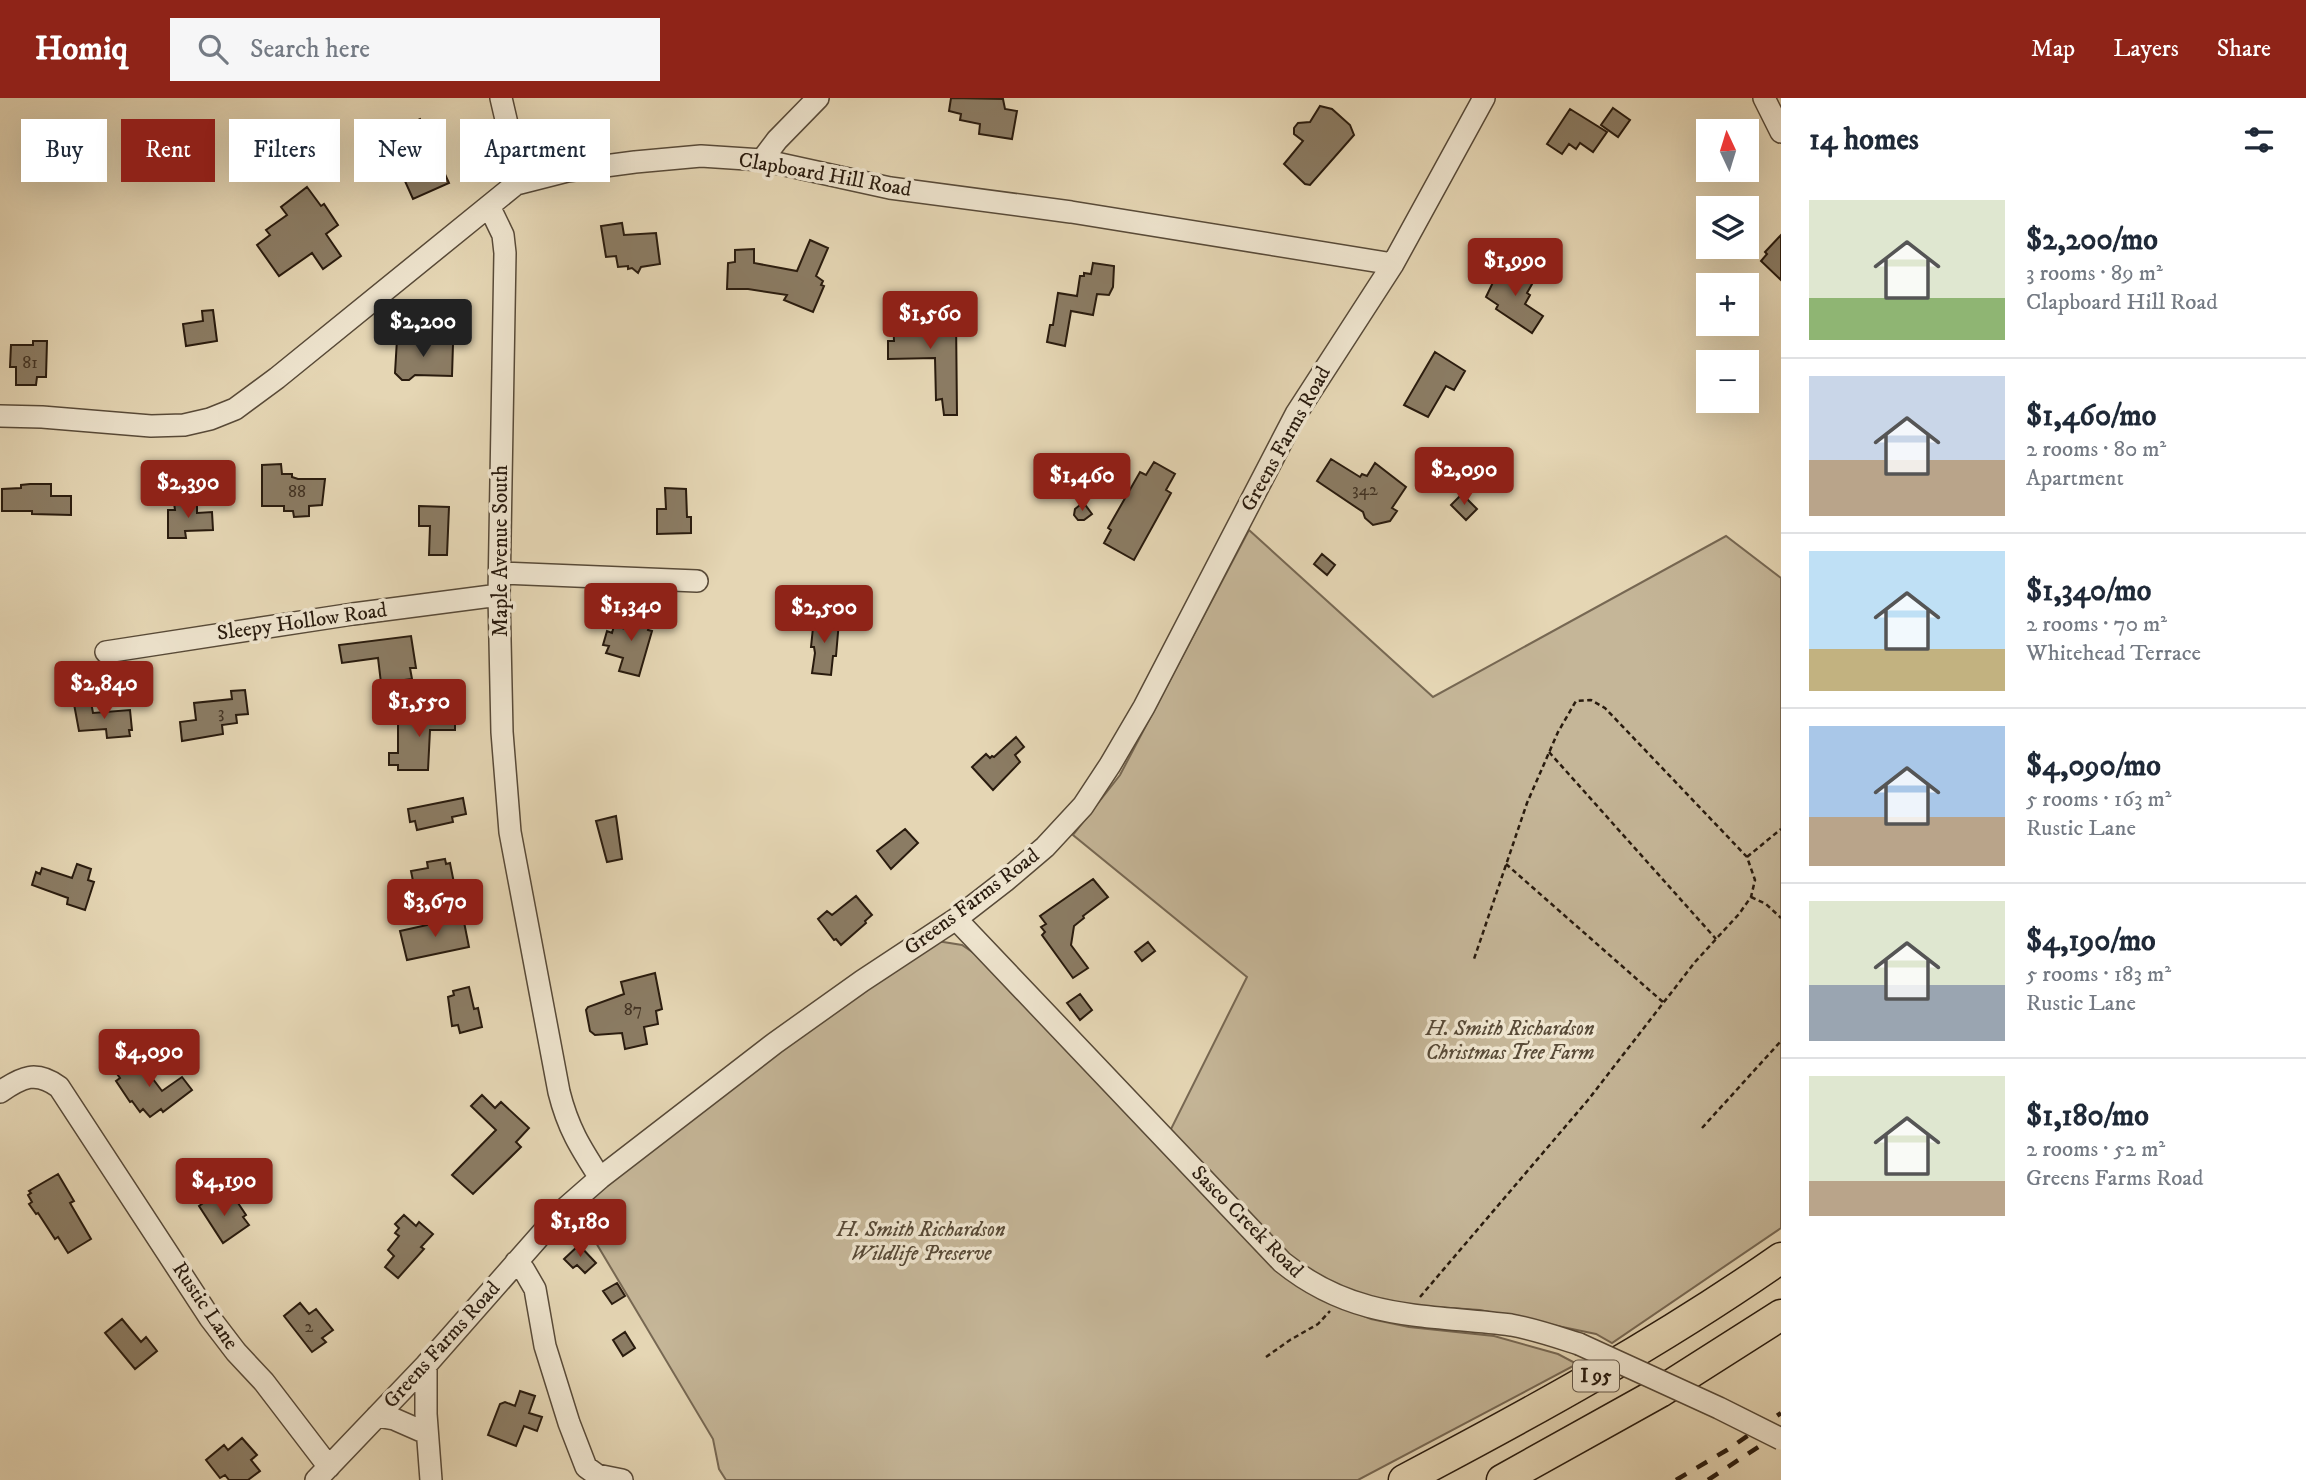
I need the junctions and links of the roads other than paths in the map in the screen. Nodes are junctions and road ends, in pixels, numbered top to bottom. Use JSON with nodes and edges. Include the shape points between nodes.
{"nodes":[{"id":1,"x":500,"y":98,"type":"edge"},
{"id":2,"x":818,"y":98,"type":"edge"},
{"id":3,"x":1484,"y":98,"type":"edge"},
{"id":4,"x":1764,"y":98,"type":"edge"},
{"id":5,"x":506,"y":119,"type":"edge"},
{"id":6,"x":1781,"y":132,"type":"edge"},
{"id":7,"x":762,"y":160,"type":"junction"},
{"id":8,"x":610,"y":166,"type":"edge"},
{"id":9,"x":524,"y":182,"type":"edge"},
{"id":10,"x":516,"y":184,"type":"joint"},
{"id":11,"x":489,"y":206,"type":"junction"},
{"id":12,"x":1394,"y":264,"type":"junction"},
{"id":13,"x":0,"y":416,"type":"edge"},
{"id":14,"x":500,"y":573,"type":"junction"},
{"id":15,"x":698,"y":581,"type":"dead end"},
{"id":16,"x":499,"y":595,"type":"junction"},
{"id":17,"x":106,"y":652,"type":"dead end"},
{"id":18,"x":956,"y":919,"type":"junction"},
{"id":19,"x":0,"y":1092,"type":"edge"},
{"id":20,"x":600,"y":1178,"type":"junction"},
{"id":21,"x":1781,"y":1258,"type":"edge"},
{"id":22,"x":516,"y":1262,"type":"junction"},
{"id":23,"x":1781,"y":1315,"type":"edge"},
{"id":24,"x":426,"y":1365,"type":"junction"},
{"id":25,"x":377,"y":1416,"type":"junction"},
{"id":26,"x":426,"y":1433,"type":"junction"},
{"id":27,"x":1781,"y":1439,"type":"edge"},
{"id":28,"x":322,"y":1474,"type":"edge"},
{"id":29,"x":430,"y":1480,"type":"edge"},
{"id":30,"x":621,"y":1480,"type":"edge"},
{"id":31,"x":1404,"y":1480,"type":"edge"},
{"id":32,"x":1502,"y":1480,"type":"edge"}],
"edges":[{"from":1,"to":5,"type":"street"},
{"from":2,"to":7,"type":"street"},
{"from":3,"to":12,"type":"street","name":"Greens Farms Road"},
{"from":4,"to":6,"type":"street"},
{"from":7,"to":8,"type":"street","name":"Clapboard Hill Road","via":[[701,156]]},
{"from":7,"to":12,"type":"street","name":"Clapboard Hill Road","via":[[890,188]]},
{"from":9,"to":10,"type":"street","name":"Clapboard Hill Road"},
{"from":10,"to":11,"type":"street","name":"Clapboard Hill Road"},
{"from":11,"to":13,"type":"street","name":"Clapboard Hill Road","via":[[235,409],[184,425],[151,426]]},
{"from":11,"to":14,"type":"street","name":"Maple Avenue South","via":[[503,235],[505,253]]},
{"from":12,"to":18,"type":"street","name":"Greens Farms Road","via":[[1296,414],[1143,707],[1083,806],[1045,847]]},
{"from":14,"to":15,"type":"street"},
{"from":14,"to":16,"type":"street","name":"Maple Avenue South"},
{"from":16,"to":17,"type":"street","name":"Sleepy Hollow Road"},
{"from":16,"to":20,"type":"street","name":"Maple Avenue South","via":[[505,775],[518,883],[566,1119]]},
{"from":18,"to":20,"type":"street","name":"Greens Farms Road","via":[[775,1043]]},
{"from":18,"to":27,"type":"street","name":"Sasco Creek Road","bridge":true,"via":[[1302,1278],[1381,1311],[1514,1326],[1579,1344]]},
{"from":19,"to":28,"type":"street","name":"Rustic Lane","via":[[14,1082],[39,1076],[59,1087],[210,1318],[264,1382]]},
{"from":20,"to":22,"type":"street","name":"Greens Farms Road","via":[[560,1213]]},
{"from":21,"to":31,"type":"highway","number":"I 95","via":[[1585,1383]]},
{"from":22,"to":24,"type":"street","name":"Greens Farms Road"},
{"from":22,"to":30,"type":"street","via":[[535,1289],[545,1346],[586,1467],[597,1475]]},
{"from":23,"to":32,"type":"highway","number":"I 95","via":[[1660,1392]]},
{"from":24,"to":25,"type":"street","name":"Greens Farms Road"},
{"from":24,"to":26,"type":"street"},
{"from":25,"to":26,"type":"street"},
{"from":25,"to":28,"type":"street","name":"Greens Farms Road"},
{"from":26,"to":29,"type":"street"}]}
